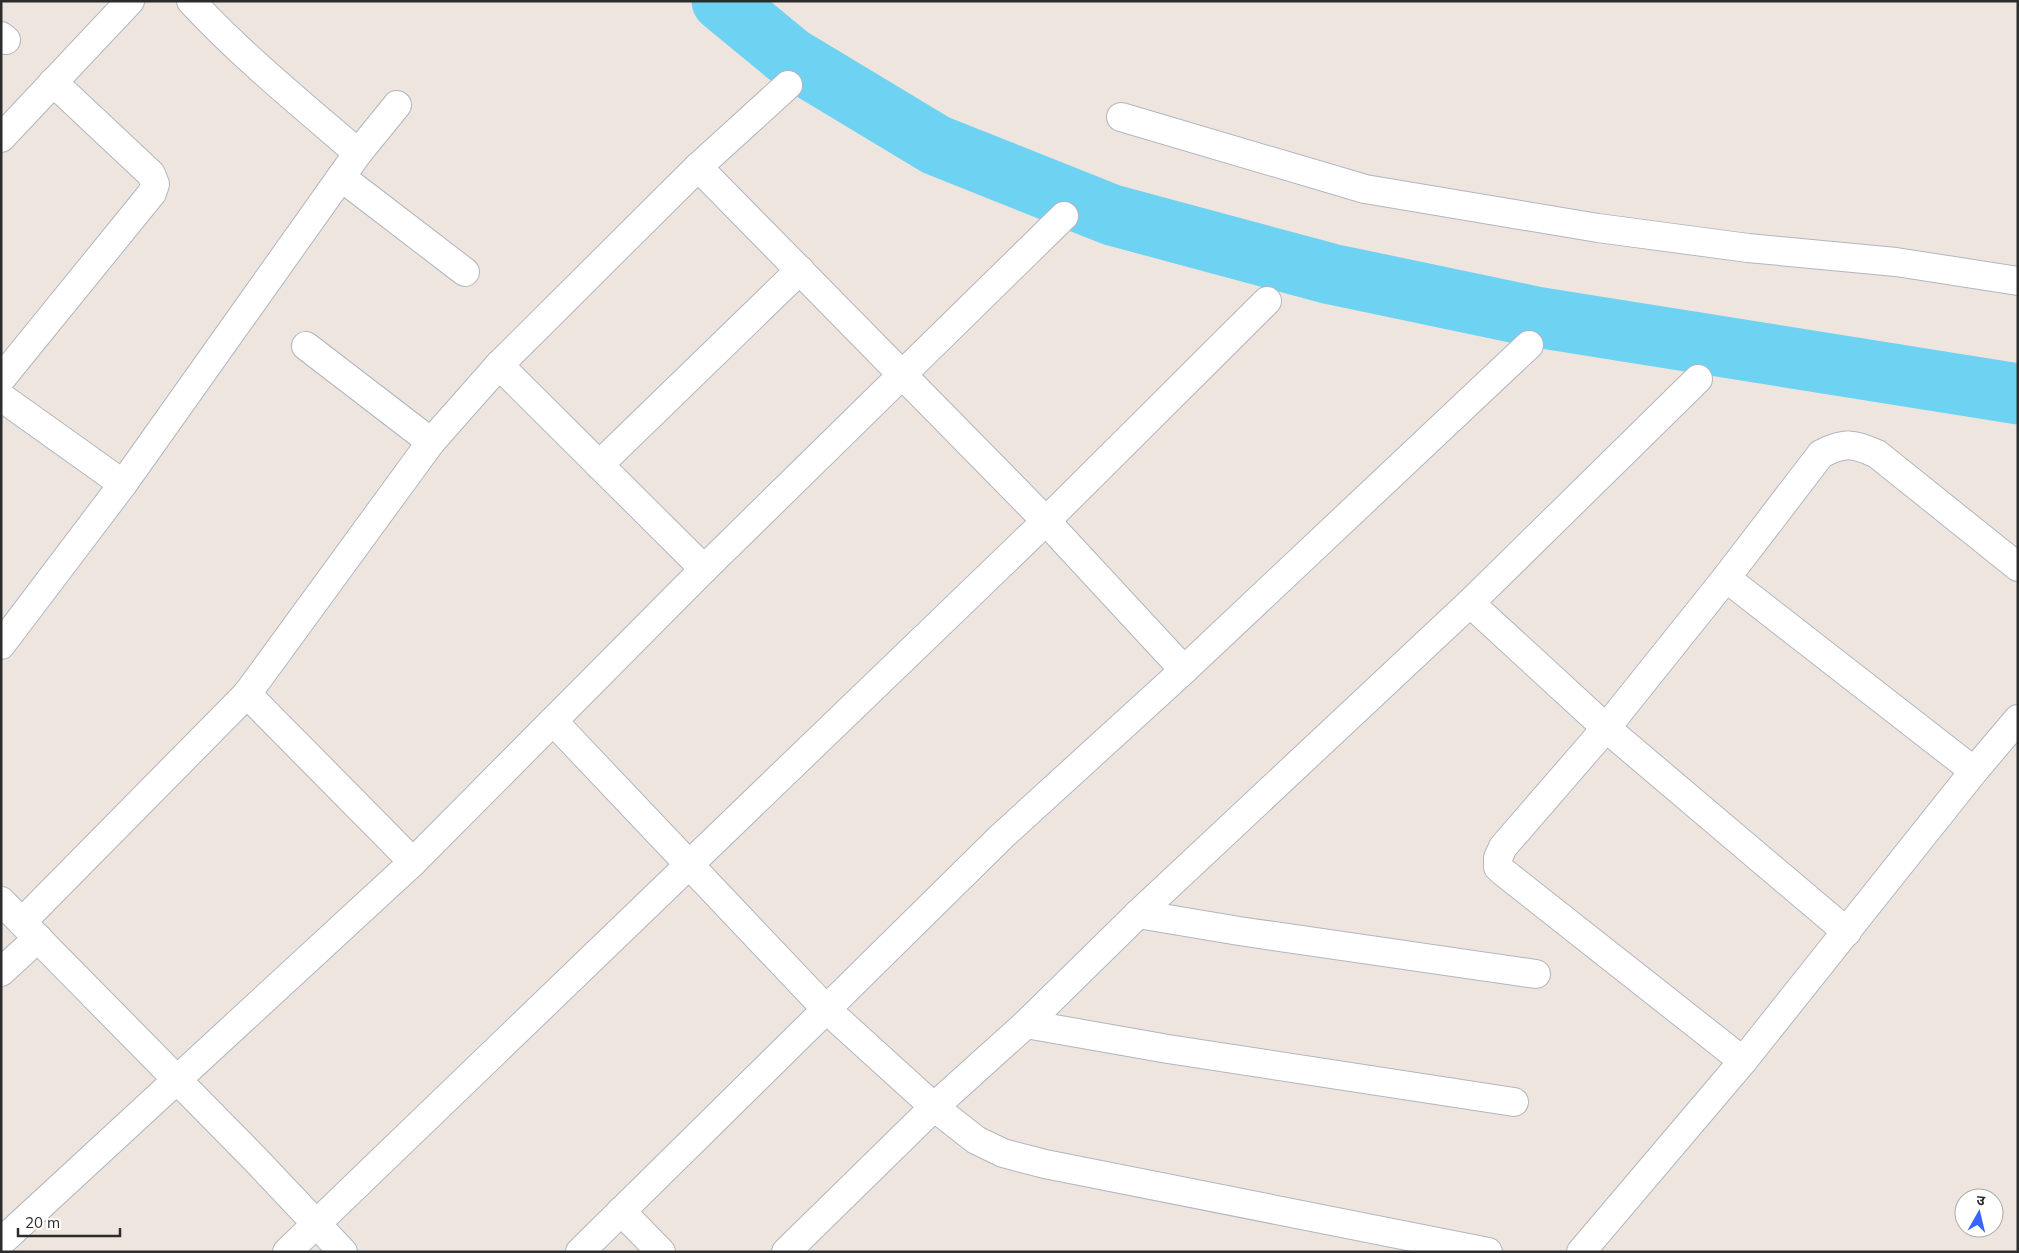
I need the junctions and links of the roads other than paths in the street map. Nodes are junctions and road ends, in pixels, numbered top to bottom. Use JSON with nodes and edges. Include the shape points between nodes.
{"nodes":[{"id":1,"x":130,"y":1,"type":"edge"},
{"id":2,"x":191,"y":1,"type":"edge"},
{"id":3,"x":53,"y":82,"type":"junction"},
{"id":4,"x":788,"y":85,"type":"dead end"},
{"id":5,"x":397,"y":105,"type":"dead end"},
{"id":6,"x":1121,"y":117,"type":"dead end"},
{"id":7,"x":1,"y":138,"type":"edge"},
{"id":8,"x":358,"y":153,"type":"junction"},
{"id":9,"x":698,"y":167,"type":"junction"},
{"id":10,"x":341,"y":177,"type":"junction"},
{"id":11,"x":1064,"y":216,"type":"dead end"},
{"id":12,"x":800,"y":270,"type":"junction"},
{"id":13,"x":465,"y":272,"type":"dead end"},
{"id":14,"x":2018,"y":281,"type":"edge"},
{"id":15,"x":1268,"y":301,"type":"dead end"},
{"id":16,"x":1529,"y":345,"type":"dead end"},
{"id":17,"x":306,"y":346,"type":"dead end"},
{"id":18,"x":499,"y":365,"type":"junction"},
{"id":19,"x":903,"y":375,"type":"junction"},
{"id":20,"x":1,"y":379,"type":"edge"},
{"id":21,"x":1698,"y":379,"type":"dead end"},
{"id":22,"x":1,"y":397,"type":"edge"},
{"id":23,"x":430,"y":442,"type":"junction"},
{"id":24,"x":599,"y":465,"type":"junction"},
{"id":25,"x":123,"y":484,"type":"junction"},
{"id":26,"x":1046,"y":521,"type":"junction"},
{"id":27,"x":2018,"y":567,"type":"edge"},
{"id":28,"x":704,"y":569,"type":"junction"},
{"id":29,"x":1726,"y":578,"type":"junction"},
{"id":30,"x":1470,"y":602,"type":"junction"},
{"id":31,"x":1,"y":645,"type":"edge"},
{"id":32,"x":1184,"y":670,"type":"junction"},
{"id":33,"x":247,"y":694,"type":"junction"},
{"id":34,"x":2018,"y":719,"type":"edge"},
{"id":35,"x":553,"y":721,"type":"junction"},
{"id":36,"x":1606,"y":728,"type":"junction"},
{"id":37,"x":1974,"y":771,"type":"junction"},
{"id":38,"x":413,"y":862,"type":"junction"},
{"id":39,"x":690,"y":866,"type":"junction"},
{"id":40,"x":1,"y":901,"type":"edge"},
{"id":41,"x":1138,"y":914,"type":"junction"},
{"id":42,"x":30,"y":930,"type":"junction"},
{"id":43,"x":1847,"y":932,"type":"junction"},
{"id":44,"x":1,"y":972,"type":"edge"},
{"id":45,"x":1536,"y":974,"type":"dead end"},
{"id":46,"x":826,"y":1009,"type":"junction"},
{"id":47,"x":1026,"y":1024,"type":"junction"},
{"id":48,"x":1743,"y":1061,"type":"junction"},
{"id":49,"x":177,"y":1080,"type":"junction"},
{"id":50,"x":1514,"y":1102,"type":"dead end"},
{"id":51,"x":934,"y":1107,"type":"junction"},
{"id":52,"x":621,"y":1211,"type":"junction"},
{"id":53,"x":317,"y":1224,"type":"junction"},
{"id":54,"x":1,"y":1242,"type":"edge"},
{"id":55,"x":287,"y":1252,"type":"edge"},
{"id":56,"x":343,"y":1252,"type":"edge"},
{"id":57,"x":580,"y":1252,"type":"edge"},
{"id":58,"x":661,"y":1252,"type":"edge"},
{"id":59,"x":786,"y":1252,"type":"edge"},
{"id":60,"x":1488,"y":1252,"type":"edge"},
{"id":61,"x":1581,"y":1252,"type":"edge"}],
"edges":[{"from":1,"to":3,"type":"street"},
{"from":2,"to":8,"type":"street","via":[[282,88]]},
{"from":3,"to":7,"type":"street"},
{"from":3,"to":20,"type":"street","via":[[151,174],[155,184],[152,193]]},
{"from":4,"to":9,"type":"street"},
{"from":5,"to":8,"type":"street"},
{"from":6,"to":14,"type":"street","via":[[1365,189],[1598,228],[1748,248],[1896,262]]},
{"from":8,"to":10,"type":"street"},
{"from":9,"to":12,"type":"street"},
{"from":9,"to":18,"type":"street"},
{"from":10,"to":13,"type":"street"},
{"from":10,"to":25,"type":"street"},
{"from":11,"to":19,"type":"street"},
{"from":12,"to":19,"type":"street"},
{"from":12,"to":24,"type":"street"},
{"from":15,"to":26,"type":"street"},
{"from":16,"to":32,"type":"street"},
{"from":17,"to":23,"type":"street"},
{"from":18,"to":23,"type":"street"},
{"from":18,"to":24,"type":"street"},
{"from":19,"to":26,"type":"street"},
{"from":19,"to":28,"type":"street"},
{"from":21,"to":30,"type":"street"},
{"from":22,"to":25,"type":"street"},
{"from":23,"to":33,"type":"street"},
{"from":24,"to":28,"type":"street"},
{"from":25,"to":31,"type":"street"},
{"from":26,"to":32,"type":"street"},
{"from":26,"to":39,"type":"street"},
{"from":27,"to":29,"type":"street","via":[[1877,454],[1860,446],[1838,445],[1821,454]]},
{"from":28,"to":35,"type":"street"},
{"from":29,"to":36,"type":"street"},
{"from":29,"to":37,"type":"street"},
{"from":30,"to":36,"type":"street"},
{"from":30,"to":41,"type":"street"},
{"from":32,"to":46,"type":"street","via":[[1001,836]]},
{"from":33,"to":38,"type":"street"},
{"from":33,"to":42,"type":"street"},
{"from":34,"to":37,"type":"street"},
{"from":35,"to":38,"type":"street"},
{"from":35,"to":39,"type":"street"},
{"from":36,"to":43,"type":"street"},
{"from":36,"to":48,"type":"street","via":[[1503,847],[1498,867]]},
{"from":37,"to":43,"type":"street"},
{"from":38,"to":49,"type":"street"},
{"from":39,"to":46,"type":"street"},
{"from":39,"to":53,"type":"street"},
{"from":40,"to":42,"type":"street"},
{"from":41,"to":45,"type":"street"},
{"from":41,"to":47,"type":"street"},
{"from":42,"to":44,"type":"street"},
{"from":42,"to":49,"type":"street"},
{"from":43,"to":48,"type":"street"},
{"from":46,"to":51,"type":"street"},
{"from":46,"to":52,"type":"street"},
{"from":47,"to":50,"type":"street"},
{"from":47,"to":51,"type":"street"},
{"from":48,"to":61,"type":"street"},
{"from":49,"to":53,"type":"street"},
{"from":49,"to":54,"type":"street"},
{"from":51,"to":59,"type":"street"},
{"from":51,"to":60,"type":"street","via":[[976,1140],[1003,1153]]},
{"from":52,"to":57,"type":"street"},
{"from":52,"to":58,"type":"street"},
{"from":53,"to":55,"type":"street"},
{"from":53,"to":56,"type":"street"}]}
